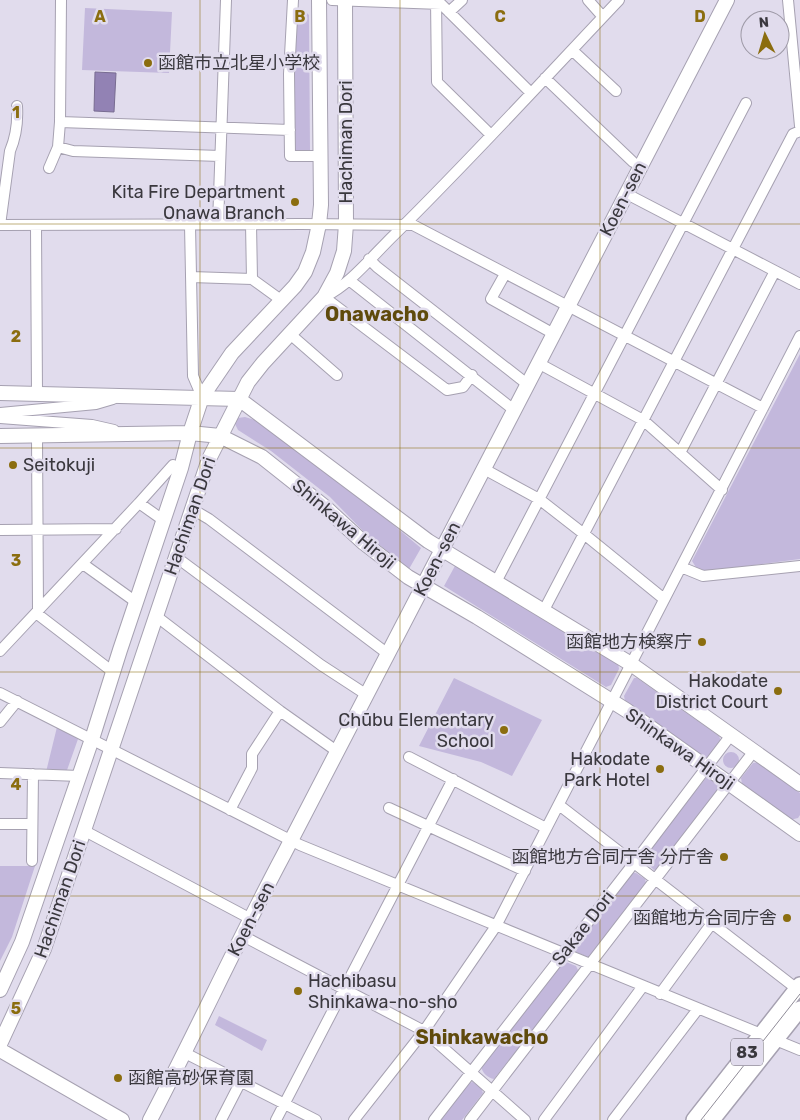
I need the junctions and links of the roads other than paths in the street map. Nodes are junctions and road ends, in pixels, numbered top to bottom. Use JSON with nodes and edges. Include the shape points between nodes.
{"nodes":[{"id":1,"x":61,"y":0,"type":"edge"},
{"id":2,"x":226,"y":0,"type":"edge"},
{"id":3,"x":293,"y":0,"type":"edge"},
{"id":4,"x":319,"y":0,"type":"edge"},
{"id":5,"x":340,"y":0,"type":"edge"},
{"id":6,"x":462,"y":0,"type":"edge"},
{"id":7,"x":588,"y":0,"type":"edge"},
{"id":8,"x":727,"y":0,"type":"edge"},
{"id":9,"x":788,"y":0,"type":"edge"},
{"id":10,"x":615,"y":1,"type":"edge"},
{"id":11,"x":436,"y":2,"type":"edge"},
{"id":12,"x":449,"y":12,"type":"junction"},
{"id":13,"x":603,"y":17,"type":"junction"},
{"id":14,"x":572,"y":50,"type":"junction"},
{"id":15,"x":545,"y":78,"type":"junction"},
{"id":16,"x":616,"y":91,"type":"dead end"},
{"id":17,"x":531,"y":93,"type":"junction"},
{"id":18,"x":746,"y":103,"type":"dead end"},
{"id":19,"x":17,"y":106,"type":"dead end"},
{"id":20,"x":60,"y":122,"type":"junction"},
{"id":21,"x":800,"y":126,"type":"edge"},
{"id":22,"x":221,"y":128,"type":"junction"},
{"id":23,"x":290,"y":130,"type":"junction"},
{"id":24,"x":800,"y":130,"type":"edge"},
{"id":25,"x":491,"y":135,"type":"junction"},
{"id":26,"x":58,"y":147,"type":"junction"},
{"id":27,"x":220,"y":156,"type":"junction"},
{"id":28,"x":320,"y":156,"type":"junction"},
{"id":29,"x":634,"y":162,"type":"dead end"},
{"id":30,"x":49,"y":168,"type":"dead end"},
{"id":31,"x":625,"y":193,"type":"junction"},
{"id":32,"x":683,"y":223,"type":"junction"},
{"id":33,"x":218,"y":224,"type":"junction"},
{"id":34,"x":251,"y":224,"type":"junction"},
{"id":35,"x":319,"y":224,"type":"junction"},
{"id":36,"x":346,"y":224,"type":"junction"},
{"id":37,"x":404,"y":224,"type":"junction"},
{"id":38,"x":0,"y":225,"type":"edge"},
{"id":39,"x":190,"y":225,"type":"junction"},
{"id":40,"x":36,"y":226,"type":"junction"},
{"id":41,"x":733,"y":248,"type":"junction"},
{"id":42,"x":369,"y":259,"type":"junction"},
{"id":43,"x":775,"y":271,"type":"junction"},
{"id":44,"x":505,"y":274,"type":"junction"},
{"id":45,"x":191,"y":277,"type":"junction"},
{"id":46,"x":252,"y":279,"type":"junction"},
{"id":47,"x":349,"y":280,"type":"junction"},
{"id":48,"x":800,"y":284,"type":"edge"},
{"id":49,"x":324,"y":297,"type":"junction"},
{"id":50,"x":281,"y":300,"type":"junction"},
{"id":51,"x":568,"y":307,"type":"junction"},
{"id":52,"x":290,"y":334,"type":"junction"},
{"id":53,"x":554,"y":334,"type":"junction"},
{"id":54,"x":624,"y":336,"type":"junction"},
{"id":55,"x":800,"y":336,"type":"edge"},
{"id":56,"x":674,"y":362,"type":"junction"},
{"id":57,"x":538,"y":364,"type":"junction"},
{"id":58,"x":337,"y":375,"type":"dead end"},
{"id":59,"x":472,"y":375,"type":"junction"},
{"id":60,"x":527,"y":384,"type":"junction"},
{"id":61,"x":716,"y":384,"type":"junction"},
{"id":62,"x":0,"y":393,"type":"edge"},
{"id":63,"x":37,"y":393,"type":"junction"},
{"id":64,"x":594,"y":394,"type":"junction"},
{"id":65,"x":128,"y":395,"type":"junction"},
{"id":66,"x":202,"y":397,"type":"junction"},
{"id":67,"x":239,"y":399,"type":"junction"},
{"id":68,"x":763,"y":408,"type":"junction"},
{"id":69,"x":514,"y":410,"type":"junction"},
{"id":70,"x":0,"y":413,"type":"edge"},
{"id":71,"x":0,"y":418,"type":"edge"},
{"id":72,"x":643,"y":420,"type":"junction"},
{"id":73,"x":127,"y":433,"type":"junction"},
{"id":74,"x":190,"y":433,"type":"junction"},
{"id":75,"x":0,"y":436,"type":"edge"},
{"id":76,"x":37,"y":436,"type":"junction"},
{"id":77,"x":220,"y":436,"type":"junction"},
{"id":78,"x":680,"y":453,"type":"junction"},
{"id":79,"x":173,"y":465,"type":"dead end"},
{"id":80,"x":484,"y":469,"type":"junction"},
{"id":81,"x":722,"y":490,"type":"junction"},
{"id":82,"x":539,"y":499,"type":"junction"},
{"id":83,"x":139,"y":503,"type":"junction"},
{"id":84,"x":192,"y":509,"type":"junction"},
{"id":85,"x":163,"y":520,"type":"junction"},
{"id":86,"x":116,"y":529,"type":"junction"},
{"id":87,"x":0,"y":530,"type":"edge"},
{"id":88,"x":38,"y":530,"type":"junction"},
{"id":89,"x":584,"y":534,"type":"junction"},
{"id":90,"x":443,"y":550,"type":"junction"},
{"id":91,"x":176,"y":557,"type":"junction"},
{"id":92,"x":83,"y":564,"type":"junction"},
{"id":93,"x":800,"y":566,"type":"edge"},
{"id":94,"x":681,"y":567,"type":"junction"},
{"id":95,"x":496,"y":582,"type":"junction"},
{"id":96,"x":424,"y":585,"type":"junction"},
{"id":97,"x":664,"y":599,"type":"junction"},
{"id":98,"x":136,"y":602,"type":"junction"},
{"id":99,"x":544,"y":610,"type":"junction"},
{"id":100,"x":37,"y":611,"type":"junction"},
{"id":101,"x":156,"y":616,"type":"junction"},
{"id":102,"x":0,"y":651,"type":"edge"},
{"id":103,"x":388,"y":654,"type":"junction"},
{"id":104,"x":630,"y":664,"type":"junction"},
{"id":105,"x":113,"y":672,"type":"junction"},
{"id":106,"x":0,"y":693,"type":"edge"},
{"id":107,"x":367,"y":695,"type":"junction"},
{"id":108,"x":17,"y":701,"type":"junction"},
{"id":109,"x":612,"y":701,"type":"junction"},
{"id":110,"x":280,"y":711,"type":"junction"},
{"id":111,"x":0,"y":722,"type":"edge"},
{"id":112,"x":731,"y":735,"type":"junction"},
{"id":113,"x":92,"y":739,"type":"junction"},
{"id":114,"x":111,"y":749,"type":"junction"},
{"id":115,"x":754,"y":751,"type":"junction"},
{"id":116,"x":338,"y":752,"type":"junction"},
{"id":117,"x":409,"y":757,"type":"dead end"},
{"id":118,"x":707,"y":767,"type":"junction"},
{"id":119,"x":0,"y":773,"type":"edge"},
{"id":120,"x":33,"y":774,"type":"junction"},
{"id":121,"x":79,"y":776,"type":"junction"},
{"id":122,"x":453,"y":779,"type":"junction"},
{"id":123,"x":730,"y":784,"type":"junction"},
{"id":124,"x":800,"y":784,"type":"edge"},
{"id":125,"x":559,"y":805,"type":"junction"},
{"id":126,"x":388,"y":808,"type":"dead end"},
{"id":127,"x":230,"y":810,"type":"junction"},
{"id":128,"x":0,"y":824,"type":"edge"},
{"id":129,"x":32,"y":824,"type":"junction"},
{"id":130,"x":428,"y":826,"type":"junction"},
{"id":131,"x":546,"y":828,"type":"junction"},
{"id":132,"x":84,"y":830,"type":"junction"},
{"id":133,"x":799,"y":830,"type":"edge"},
{"id":134,"x":291,"y":841,"type":"junction"},
{"id":135,"x":32,"y":862,"type":"dead end"},
{"id":136,"x":634,"y":863,"type":"junction"},
{"id":137,"x":525,"y":871,"type":"junction"},
{"id":138,"x":656,"y":880,"type":"junction"},
{"id":139,"x":398,"y":885,"type":"junction"},
{"id":140,"x":251,"y":919,"type":"junction"},
{"id":141,"x":712,"y":924,"type":"junction"},
{"id":142,"x":496,"y":926,"type":"junction"},
{"id":143,"x":242,"y":936,"type":"junction"},
{"id":144,"x":563,"y":954,"type":"junction"},
{"id":145,"x":589,"y":965,"type":"junction"},
{"id":146,"x":643,"y":986,"type":"junction"},
{"id":147,"x":798,"y":987,"type":"edge"},
{"id":148,"x":344,"y":988,"type":"junction"},
{"id":149,"x":0,"y":990,"type":"edge"},
{"id":150,"x":660,"y":994,"type":"junction"},
{"id":151,"x":698,"y":1009,"type":"junction"},
{"id":152,"x":800,"y":1009,"type":"edge"},
{"id":153,"x":424,"y":1031,"type":"junction"},
{"id":154,"x":760,"y":1035,"type":"junction"},
{"id":155,"x":776,"y":1040,"type":"junction"},
{"id":156,"x":0,"y":1044,"type":"edge"},
{"id":157,"x":0,"y":1050,"type":"edge"},
{"id":158,"x":800,"y":1050,"type":"edge"},
{"id":159,"x":185,"y":1053,"type":"junction"},
{"id":160,"x":472,"y":1071,"type":"junction"},
{"id":161,"x":240,"y":1081,"type":"junction"},
{"id":162,"x":492,"y":1091,"type":"junction"},
{"id":163,"x":284,"y":1104,"type":"junction"},
{"id":164,"x":714,"y":1115,"type":"edge"},
{"id":165,"x":122,"y":1120,"type":"edge"},
{"id":166,"x":150,"y":1120,"type":"edge"},
{"id":167,"x":221,"y":1120,"type":"edge"},
{"id":168,"x":276,"y":1120,"type":"edge"},
{"id":169,"x":316,"y":1120,"type":"edge"},
{"id":170,"x":354,"y":1120,"type":"edge"},
{"id":171,"x":434,"y":1120,"type":"edge"},
{"id":172,"x":470,"y":1120,"type":"edge"},
{"id":173,"x":525,"y":1120,"type":"edge"},
{"id":174,"x":544,"y":1120,"type":"edge"},
{"id":175,"x":613,"y":1120,"type":"edge"},
{"id":176,"x":694,"y":1120,"type":"edge"}],
"edges":[{"from":1,"to":20,"type":"street"},
{"from":2,"to":22,"type":"street"},
{"from":3,"to":23,"type":"street"},
{"from":4,"to":28,"type":"street","name":"Hachiman Dori"},
{"from":5,"to":11,"type":"street"},
{"from":5,"to":36,"type":"street","name":"Hachiman Dori"},
{"from":6,"to":12,"type":"street"},
{"from":7,"to":13,"type":"street"},
{"from":8,"to":31,"type":"street","name":"Koen-sen"},
{"from":9,"to":21,"type":"street"},
{"from":10,"to":13,"type":"street"},
{"from":11,"to":12,"type":"street"},
{"from":11,"to":25,"type":"street","via":[[437,82]]},
{"from":12,"to":17,"type":"street"},
{"from":13,"to":14,"type":"street"},
{"from":14,"to":15,"type":"street"},
{"from":14,"to":16,"type":"street"},
{"from":15,"to":17,"type":"street"},
{"from":15,"to":29,"type":"street"},
{"from":17,"to":25,"type":"street"},
{"from":18,"to":32,"type":"street"},
{"from":19,"to":38,"type":"street","via":[[15,140],[10,151]]},
{"from":20,"to":22,"type":"street"},
{"from":20,"to":26,"type":"street"},
{"from":22,"to":23,"type":"street"},
{"from":22,"to":27,"type":"street"},
{"from":23,"to":28,"type":"street","via":[[290,156]]},
{"from":24,"to":41,"type":"street","via":[[793,134]]},
{"from":25,"to":37,"type":"street"},
{"from":26,"to":27,"type":"street","via":[[73,151]]},
{"from":26,"to":30,"type":"street"},
{"from":27,"to":33,"type":"street"},
{"from":28,"to":35,"type":"street","name":"Hachiman Dori"},
{"from":31,"to":32,"type":"street"},
{"from":31,"to":51,"type":"street","name":"Koen-sen"},
{"from":32,"to":41,"type":"street"},
{"from":32,"to":54,"type":"street"},
{"from":33,"to":34,"type":"street"},
{"from":33,"to":39,"type":"street"},
{"from":34,"to":35,"type":"street"},
{"from":34,"to":46,"type":"street"},
{"from":35,"to":36,"type":"street"},
{"from":35,"to":50,"type":"street","name":"Hachiman Dori","via":[[305,272]]},
{"from":36,"to":37,"type":"street"},
{"from":36,"to":49,"type":"street","name":"Hachiman Dori","via":[[344,251]]},
{"from":37,"to":42,"type":"street"},
{"from":37,"to":44,"type":"street","via":[[413,225]]},
{"from":38,"to":40,"type":"street"},
{"from":39,"to":40,"type":"street"},
{"from":39,"to":45,"type":"street"},
{"from":40,"to":63,"type":"street"},
{"from":41,"to":43,"type":"street"},
{"from":41,"to":56,"type":"street"},
{"from":42,"to":47,"type":"street"},
{"from":42,"to":60,"type":"street"},
{"from":43,"to":48,"type":"street"},
{"from":43,"to":61,"type":"street"},
{"from":44,"to":51,"type":"street"},
{"from":44,"to":53,"type":"street","via":[[491,299]]},
{"from":45,"to":46,"type":"street"},
{"from":45,"to":66,"type":"street","via":[[193,376]]},
{"from":46,"to":50,"type":"street"},
{"from":47,"to":49,"type":"street"},
{"from":47,"to":59,"type":"street"},
{"from":49,"to":52,"type":"street","name":"Hachiman Dori"},
{"from":49,"to":59,"type":"street","via":[[447,390],[463,387]]},
{"from":50,"to":66,"type":"street","name":"Hachiman Dori","via":[[232,352]]},
{"from":51,"to":53,"type":"street","name":"Koen-sen"},
{"from":51,"to":54,"type":"street"},
{"from":52,"to":58,"type":"street"},
{"from":52,"to":67,"type":"street","name":"Hachiman Dori","via":[[248,382]]},
{"from":53,"to":57,"type":"street","name":"Koen-sen"},
{"from":54,"to":56,"type":"street"},
{"from":54,"to":64,"type":"street"},
{"from":55,"to":68,"type":"street"},
{"from":56,"to":61,"type":"street"},
{"from":56,"to":72,"type":"street"},
{"from":57,"to":60,"type":"street","name":"Koen-sen"},
{"from":57,"to":64,"type":"street"},
{"from":59,"to":69,"type":"street"},
{"from":60,"to":69,"type":"street","name":"Koen-sen"},
{"from":61,"to":68,"type":"street"},
{"from":61,"to":78,"type":"street"},
{"from":62,"to":63,"type":"street"},
{"from":63,"to":65,"type":"street"},
{"from":64,"to":72,"type":"street"},
{"from":64,"to":82,"type":"street"},
{"from":65,"to":66,"type":"street"},
{"from":65,"to":70,"type":"street","via":[[96,404]]},
{"from":66,"to":67,"type":"street"},
{"from":66,"to":74,"type":"street","name":"Hachiman Dori"},
{"from":67,"to":77,"type":"street","name":"Hachiman Dori"},
{"from":67,"to":90,"type":"street","name":"Shinkawa Hiroji"},
{"from":68,"to":81,"type":"street"},
{"from":69,"to":80,"type":"street","name":"Koen-sen"},
{"from":71,"to":73,"type":"street","via":[[92,425]]},
{"from":72,"to":78,"type":"street"},
{"from":72,"to":89,"type":"street"},
{"from":73,"to":74,"type":"street","name":"Shinkawa Hiroji"},
{"from":73,"to":76,"type":"street","name":"Shinkawa Hiroji"},
{"from":74,"to":77,"type":"street","name":"Shinkawa Hiroji"},
{"from":74,"to":85,"type":"street","name":"Hachiman Dori"},
{"from":75,"to":76,"type":"street","name":"Shinkawa Hiroji"},
{"from":76,"to":88,"type":"street"},
{"from":77,"to":84,"type":"street","name":"Hachiman Dori","via":[[208,459]]},
{"from":77,"to":96,"type":"street","name":"Shinkawa Hiroji","via":[[262,457],[364,543]]},
{"from":78,"to":81,"type":"street"},
{"from":79,"to":83,"type":"street"},
{"from":80,"to":82,"type":"street"},
{"from":80,"to":90,"type":"street","name":"Koen-sen"},
{"from":81,"to":94,"type":"street"},
{"from":82,"to":89,"type":"street"},
{"from":82,"to":95,"type":"street"},
{"from":83,"to":85,"type":"street"},
{"from":83,"to":86,"type":"street"},
{"from":84,"to":91,"type":"street","name":"Hachiman Dori"},
{"from":84,"to":103,"type":"street"},
{"from":85,"to":98,"type":"street","name":"Hachiman Dori"},
{"from":86,"to":88,"type":"street"},
{"from":86,"to":92,"type":"street"},
{"from":87,"to":88,"type":"street"},
{"from":88,"to":100,"type":"street"},
{"from":89,"to":97,"type":"street"},
{"from":89,"to":99,"type":"street"},
{"from":90,"to":95,"type":"street","name":"Shinkawa Hiroji"},
{"from":90,"to":96,"type":"street","name":"Koen-sen"},
{"from":91,"to":101,"type":"street","name":"Hachiman Dori"},
{"from":91,"to":107,"type":"street"},
{"from":92,"to":98,"type":"street"},
{"from":92,"to":100,"type":"street"},
{"from":93,"to":94,"type":"street","via":[[703,576]]},
{"from":94,"to":97,"type":"street"},
{"from":95,"to":99,"type":"street","name":"Shinkawa Hiroji"},
{"from":96,"to":103,"type":"street","name":"Koen-sen"},
{"from":96,"to":109,"type":"street","name":"Shinkawa Hiroji"},
{"from":97,"to":104,"type":"street"},
{"from":98,"to":105,"type":"street","name":"Hachiman Dori"},
{"from":99,"to":104,"type":"street","name":"Shinkawa Hiroji"},
{"from":100,"to":102,"type":"street"},
{"from":100,"to":105,"type":"street"},
{"from":101,"to":110,"type":"street"},
{"from":101,"to":114,"type":"street","name":"Hachiman Dori"},
{"from":103,"to":107,"type":"street","name":"Koen-sen"},
{"from":104,"to":109,"type":"street"},
{"from":104,"to":112,"type":"street","name":"Shinkawa Hiroji"},
{"from":105,"to":113,"type":"street","name":"Hachiman Dori"},
{"from":106,"to":108,"type":"street"},
{"from":107,"to":116,"type":"street","name":"Koen-sen"},
{"from":108,"to":111,"type":"street"},
{"from":108,"to":113,"type":"street"},
{"from":109,"to":118,"type":"street","name":"Shinkawa Hiroji"},
{"from":109,"to":125,"type":"street"},
{"from":110,"to":116,"type":"street"},
{"from":110,"to":127,"type":"street","via":[[252,754],[252,768]]},
{"from":112,"to":115,"type":"street","name":"Shinkawa Hiroji"},
{"from":112,"to":118,"type":"street","name":"Sakae Dori"},
{"from":113,"to":114,"type":"street"},
{"from":113,"to":121,"type":"street","name":"Hachiman Dori"},
{"from":114,"to":127,"type":"street"},
{"from":114,"to":132,"type":"street","name":"Hachiman Dori"},
{"from":115,"to":123,"type":"street","name":"Sakae Dori"},
{"from":115,"to":124,"type":"street","name":"Shinkawa Hiroji"},
{"from":116,"to":134,"type":"street","name":"Koen-sen"},
{"from":117,"to":122,"type":"street"},
{"from":118,"to":123,"type":"street","name":"Shinkawa Hiroji"},
{"from":118,"to":136,"type":"street","name":"Sakae Dori"},
{"from":119,"to":120,"type":"street"},
{"from":120,"to":121,"type":"street"},
{"from":120,"to":129,"type":"street"},
{"from":121,"to":149,"type":"street","name":"Hachiman Dori","via":[[22,942]]},
{"from":122,"to":130,"type":"street"},
{"from":122,"to":131,"type":"street"},
{"from":123,"to":133,"type":"street","name":"Shinkawa Hiroji"},
{"from":123,"to":138,"type":"street","name":"Sakae Dori"},
{"from":125,"to":131,"type":"street"},
{"from":125,"to":136,"type":"street"},
{"from":126,"to":130,"type":"street"},
{"from":127,"to":134,"type":"street"},
{"from":128,"to":129,"type":"street"},
{"from":129,"to":135,"type":"street"},
{"from":130,"to":137,"type":"street"},
{"from":130,"to":139,"type":"street"},
{"from":131,"to":137,"type":"street"},
{"from":132,"to":140,"type":"street"},
{"from":132,"to":156,"type":"street","name":"Hachiman Dori","via":[[44,949]]},
{"from":134,"to":139,"type":"street"},
{"from":134,"to":140,"type":"street","name":"Koen-sen"},
{"from":136,"to":138,"type":"street"},
{"from":136,"to":144,"type":"street","name":"Sakae Dori"},
{"from":137,"to":142,"type":"street"},
{"from":138,"to":141,"type":"street"},
{"from":138,"to":145,"type":"street","name":"Sakae Dori"},
{"from":139,"to":142,"type":"street"},
{"from":139,"to":148,"type":"street"},
{"from":140,"to":143,"type":"street","name":"Koen-sen"},
{"from":141,"to":147,"type":"street"},
{"from":141,"to":150,"type":"street"},
{"from":142,"to":144,"type":"street"},
{"from":142,"to":153,"type":"street"},
{"from":143,"to":148,"type":"street"},
{"from":143,"to":159,"type":"street","name":"Koen-sen"},
{"from":144,"to":145,"type":"street"},
{"from":144,"to":160,"type":"street","name":"Sakae Dori"},
{"from":145,"to":146,"type":"street"},
{"from":145,"to":162,"type":"street","name":"Sakae Dori"},
{"from":146,"to":150,"type":"street"},
{"from":146,"to":174,"type":"street"},
{"from":147,"to":154,"type":"main road","number":"83"},
{"from":148,"to":153,"type":"street"},
{"from":148,"to":163,"type":"street"},
{"from":150,"to":151,"type":"street"},
{"from":151,"to":154,"type":"street"},
{"from":151,"to":175,"type":"street"},
{"from":152,"to":155,"type":"main road","number":"83"},
{"from":153,"to":160,"type":"street"},
{"from":153,"to":170,"type":"street"},
{"from":154,"to":155,"type":"street"},
{"from":154,"to":164,"type":"main road","number":"83"},
{"from":155,"to":158,"type":"street"},
{"from":155,"to":164,"type":"main road","number":"83"},
{"from":157,"to":165,"type":"street"},
{"from":159,"to":161,"type":"street"},
{"from":159,"to":166,"type":"street","name":"Koen-sen"},
{"from":160,"to":162,"type":"street"},
{"from":160,"to":171,"type":"street","name":"Sakae Dori"},
{"from":161,"to":163,"type":"street"},
{"from":161,"to":167,"type":"street"},
{"from":162,"to":172,"type":"street","name":"Sakae Dori"},
{"from":162,"to":173,"type":"street"},
{"from":163,"to":168,"type":"street"},
{"from":163,"to":169,"type":"street"},
{"from":164,"to":176,"type":"main road","number":"83"}]}
